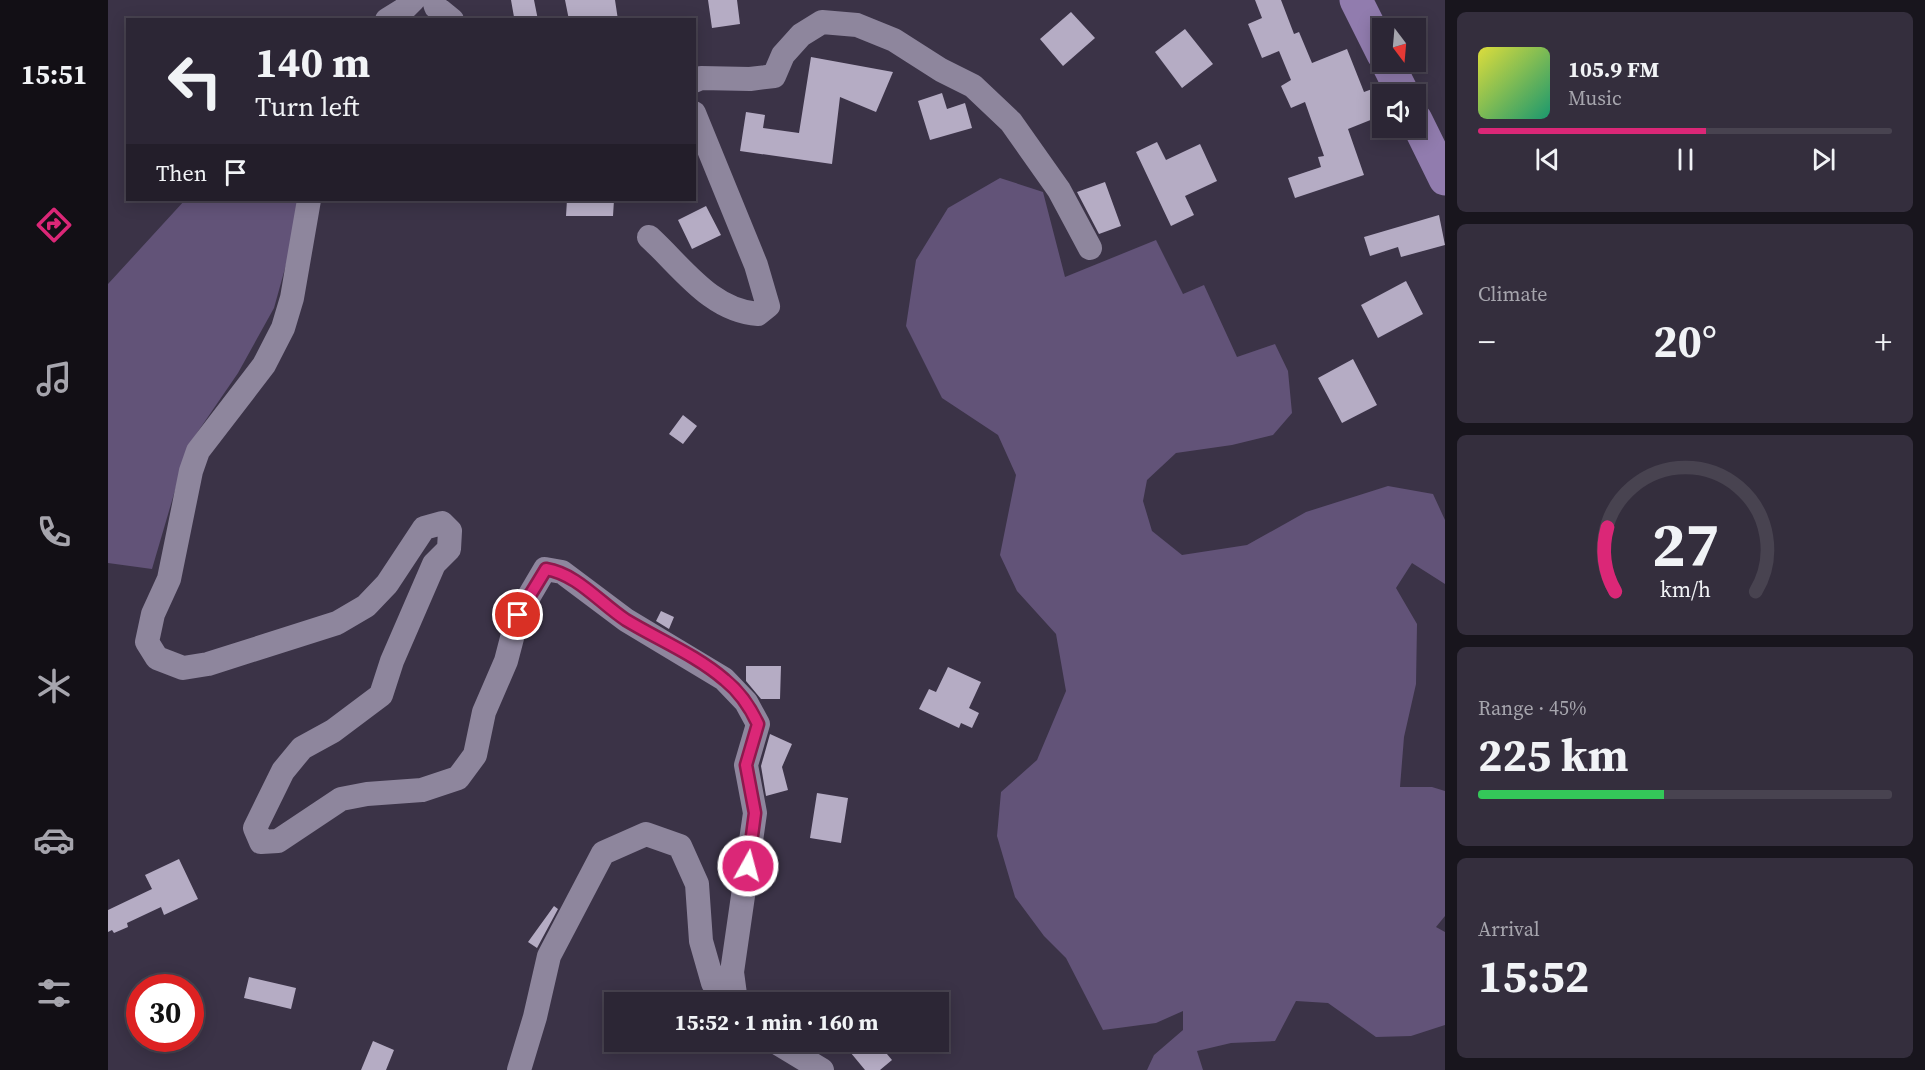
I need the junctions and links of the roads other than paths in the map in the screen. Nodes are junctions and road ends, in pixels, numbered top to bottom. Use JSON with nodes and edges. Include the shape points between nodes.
{"nodes":[{"id":1,"x":413,"y":0,"type":"edge"},
{"id":2,"x":434,"y":0,"type":"edge"},
{"id":3,"x":1356,"y":0,"type":"edge"},
{"id":4,"x":390,"y":18,"type":"edge"},
{"id":5,"x":450,"y":18,"type":"edge"},
{"id":6,"x":1372,"y":32,"type":"edge"},
{"id":7,"x":696,"y":80,"type":"edge"},
{"id":8,"x":696,"y":118,"type":"edge"},
{"id":9,"x":1425,"y":138,"type":"edge"},
{"id":10,"x":1445,"y":179,"type":"edge"},
{"id":11,"x":309,"y":201,"type":"edge"},
{"id":12,"x":649,"y":237,"type":"dead end"},
{"id":13,"x":1090,"y":248,"type":"dead end"},
{"id":14,"x":722,"y":992,"type":"edge"},
{"id":15,"x":735,"y":992,"type":"edge"},
{"id":16,"x":792,"y":1052,"type":"edge"},
{"id":17,"x":519,"y":1070,"type":"edge"},
{"id":18,"x":822,"y":1070,"type":"edge"}],
"edges":[{"from":1,"to":4,"type":"street"},
{"from":2,"to":5,"type":"street","via":[[436,7]]},
{"from":3,"to":6,"type":"main road"},
{"from":7,"to":13,"type":"street","via":[[774,76],[783,55],[801,35],[822,22],[857,25],[894,40],[973,86],[1011,122],[1059,190]]},
{"from":8,"to":12,"type":"street","via":[[756,265],[768,306],[758,314],[740,313],[713,300]]},
{"from":9,"to":10,"type":"main road"},
{"from":11,"to":15,"type":"street","via":[[283,328],[264,365],[198,451],[170,579],[153,614],[147,642],[157,658],[183,668],[208,664],[337,623],[366,606],[387,584],[424,528],[442,523],[450,531],[449,549],[434,564],[381,695],[333,731],[302,748],[283,771],[255,828],[261,842],[278,841],[341,799],[422,790],[458,778],[475,755],[484,711],[506,661],[518,615],[546,569],[562,572],[626,620],[724,679],[746,702],[758,724],[746,765],[755,813],[732,972]]},
{"from":14,"to":17,"type":"street","via":[[712,982],[701,940],[698,884],[680,846],[646,834],[603,853],[549,956]]},
{"from":16,"to":18,"type":"street"}]}
